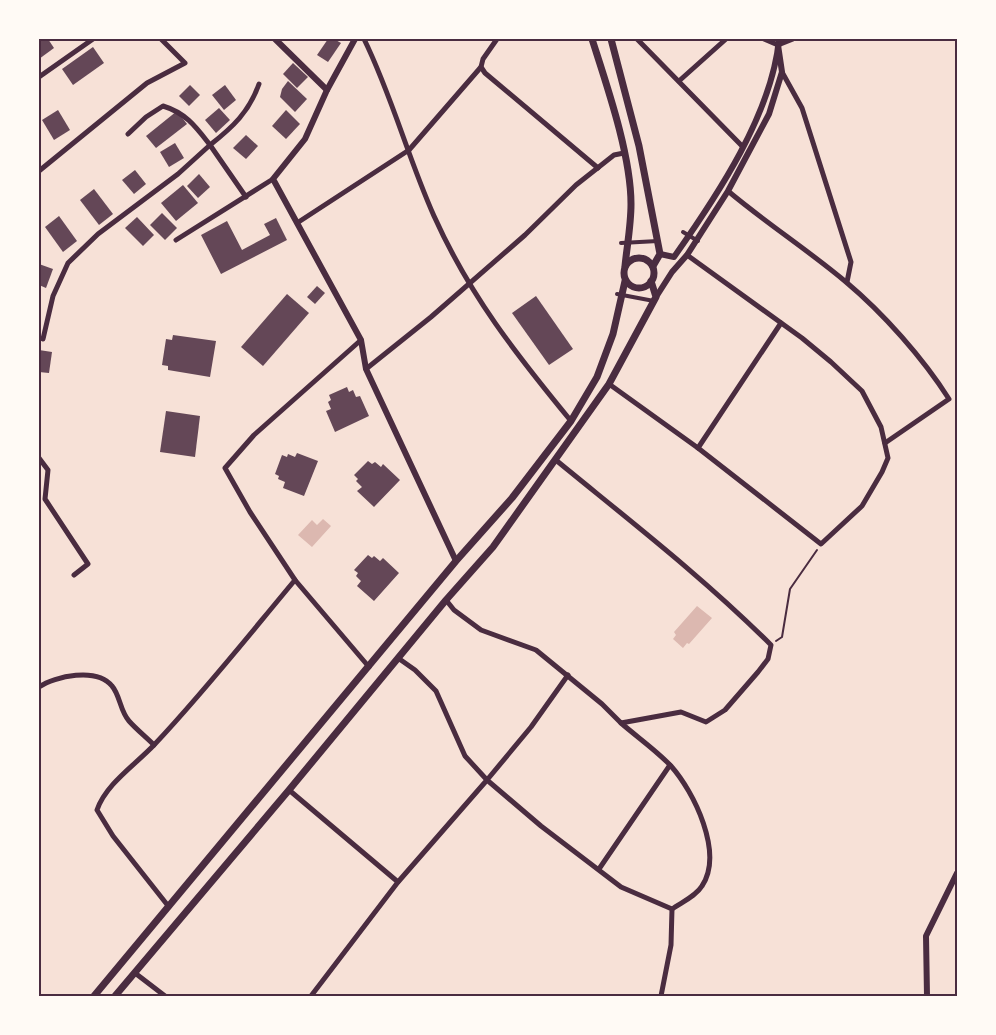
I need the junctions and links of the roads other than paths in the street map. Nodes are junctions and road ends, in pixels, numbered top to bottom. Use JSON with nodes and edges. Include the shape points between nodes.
{"nodes":[{"id":1,"x":93,"y":39,"type":"edge"},
{"id":2,"x":161,"y":39,"type":"edge"},
{"id":3,"x":275,"y":39,"type":"edge"},
{"id":4,"x":355,"y":39,"type":"edge"},
{"id":5,"x":364,"y":39,"type":"edge"},
{"id":6,"x":497,"y":39,"type":"edge"},
{"id":7,"x":592,"y":39,"type":"edge"},
{"id":8,"x":610,"y":39,"type":"edge"},
{"id":9,"x":637,"y":39,"type":"edge"},
{"id":10,"x":726,"y":39,"type":"edge"},
{"id":11,"x":764,"y":39,"type":"edge"},
{"id":12,"x":793,"y":39,"type":"edge"},
{"id":13,"x":779,"y":42,"type":"edge"},
{"id":14,"x":481,"y":67,"type":"junction"},
{"id":15,"x":782,"y":72,"type":"junction"},
{"id":16,"x":39,"y":77,"type":"edge"},
{"id":17,"x":679,"y":81,"type":"junction"},
{"id":18,"x":259,"y":84,"type":"dead end"},
{"id":19,"x":327,"y":90,"type":"junction"},
{"id":20,"x":128,"y":134,"type":"dead end"},
{"id":21,"x":210,"y":145,"type":"junction"},
{"id":22,"x":742,"y":146,"type":"junction"},
{"id":23,"x":409,"y":150,"type":"junction"},
{"id":24,"x":624,"y":153,"type":"junction"},
{"id":25,"x":598,"y":168,"type":"junction"},
{"id":26,"x":39,"y":171,"type":"edge"},
{"id":27,"x":274,"y":179,"type":"junction"},
{"id":28,"x":728,"y":191,"type":"junction"},
{"id":29,"x":246,"y":197,"type":"junction"},
{"id":30,"x":297,"y":223,"type":"junction"},
{"id":31,"x":686,"y":234,"type":"junction"},
{"id":32,"x":176,"y":240,"type":"dead end"},
{"id":33,"x":658,"y":240,"type":"junction"},
{"id":34,"x":697,"y":241,"type":"junction"},
{"id":35,"x":624,"y":243,"type":"junction"},
{"id":36,"x":660,"y":254,"type":"junction"},
{"id":37,"x":687,"y":255,"type":"junction"},
{"id":38,"x":625,"y":266,"type":"junction"},
{"id":39,"x":652,"y":266,"type":"junction"},
{"id":40,"x":626,"y":281,"type":"junction"},
{"id":41,"x":651,"y":281,"type":"junction"},
{"id":42,"x":847,"y":282,"type":"junction"},
{"id":43,"x":468,"y":283,"type":"junction"},
{"id":44,"x":619,"y":295,"type":"junction"},
{"id":45,"x":655,"y":299,"type":"junction"},
{"id":46,"x":781,"y":323,"type":"junction"},
{"id":47,"x":43,"y":339,"type":"dead end"},
{"id":48,"x":361,"y":340,"type":"junction"},
{"id":49,"x":366,"y":369,"type":"junction"},
{"id":50,"x":609,"y":384,"type":"junction"},
{"id":51,"x":571,"y":421,"type":"junction"},
{"id":52,"x":885,"y":443,"type":"junction"},
{"id":53,"x":698,"y":448,"type":"junction"},
{"id":54,"x":39,"y":458,"type":"edge"},
{"id":55,"x":557,"y":460,"type":"junction"},
{"id":56,"x":456,"y":561,"type":"junction"},
{"id":57,"x":74,"y":575,"type":"dead end"},
{"id":58,"x":295,"y":580,"type":"junction"},
{"id":59,"x":446,"y":600,"type":"junction"},
{"id":60,"x":398,"y":658,"type":"junction"},
{"id":61,"x":369,"y":667,"type":"junction"},
{"id":62,"x":568,"y":675,"type":"junction"},
{"id":63,"x":39,"y":687,"type":"edge"},
{"id":64,"x":621,"y":723,"type":"junction"},
{"id":65,"x":154,"y":745,"type":"junction"},
{"id":66,"x":670,"y":766,"type":"junction"},
{"id":67,"x":487,"y":780,"type":"junction"},
{"id":68,"x":289,"y":790,"type":"junction"},
{"id":69,"x":598,"y":869,"type":"junction"},
{"id":70,"x":957,"y":873,"type":"edge"},
{"id":71,"x":398,"y":882,"type":"junction"},
{"id":72,"x":169,"y":907,"type":"junction"},
{"id":73,"x":672,"y":909,"type":"junction"},
{"id":74,"x":135,"y":974,"type":"junction"},
{"id":75,"x":94,"y":996,"type":"edge"},
{"id":76,"x":116,"y":996,"type":"edge"},
{"id":77,"x":165,"y":996,"type":"edge"},
{"id":78,"x":311,"y":996,"type":"edge"},
{"id":79,"x":661,"y":996,"type":"edge"},
{"id":80,"x":927,"y":996,"type":"edge"}],
"edges":[{"from":1,"to":16,"type":"street"},
{"from":2,"to":26,"type":"street","via":[[185,64],[147,83]]},
{"from":3,"to":19,"type":"street"},
{"from":4,"to":19,"type":"street"},
{"from":5,"to":23,"type":"street","via":[[382,74]]},
{"from":6,"to":14,"type":"street","via":[[482,59]]},
{"from":7,"to":24,"type":"main road"},
{"from":8,"to":33,"type":"main road","via":[[639,146]]},
{"from":9,"to":17,"type":"street"},
{"from":10,"to":17,"type":"street"},
{"from":11,"to":13,"type":"street"},
{"from":12,"to":13,"type":"street"},
{"from":13,"to":15,"type":"street"},
{"from":13,"to":22,"type":"street","via":[[774,71]]},
{"from":14,"to":23,"type":"street"},
{"from":14,"to":25,"type":"street"},
{"from":15,"to":28,"type":"street","via":[[769,114]]},
{"from":15,"to":42,"type":"street","via":[[802,108],[851,262]]},
{"from":17,"to":22,"type":"street"},
{"from":18,"to":21,"type":"street","via":[[252,103],[242,116]]},
{"from":19,"to":27,"type":"street","via":[[305,139]]},
{"from":20,"to":21,"type":"street","via":[[163,106],[190,119]]},
{"from":21,"to":29,"type":"street"},
{"from":21,"to":47,"type":"street","via":[[178,174],[98,234],[68,263],[53,296]]},
{"from":22,"to":31,"type":"street","via":[[721,186]]},
{"from":23,"to":30,"type":"street"},
{"from":23,"to":43,"type":"street","via":[[434,215]]},
{"from":24,"to":25,"type":"street","via":[[614,155]]},
{"from":24,"to":35,"type":"main road","via":[[631,204]]},
{"from":25,"to":43,"type":"street"},
{"from":27,"to":29,"type":"street"},
{"from":27,"to":30,"type":"street"},
{"from":28,"to":34,"type":"street"},
{"from":28,"to":42,"type":"street"},
{"from":29,"to":32,"type":"street"},
{"from":30,"to":48,"type":"street"},
{"from":31,"to":34,"type":"street"},
{"from":31,"to":36,"type":"street","via":[[674,256]]},
{"from":33,"to":35,"type":"street"},
{"from":33,"to":36,"type":"main road"},
{"from":34,"to":37,"type":"street"},
{"from":35,"to":38,"type":"main road"},
{"from":36,"to":39,"type":"main road"},
{"from":37,"to":45,"type":"street"},
{"from":37,"to":46,"type":"street"},
{"from":38,"to":39,"type":"main road","via":[[632,259],[641,258]]},
{"from":38,"to":40,"type":"main road"},
{"from":39,"to":41,"type":"main road"},
{"from":40,"to":41,"type":"main road","via":[[638,288]]},
{"from":40,"to":44,"type":"main road"},
{"from":41,"to":45,"type":"main road"},
{"from":42,"to":52,"type":"street","via":[[936,378],[949,399]]},
{"from":43,"to":49,"type":"street"},
{"from":43,"to":51,"type":"street","via":[[493,323]]},
{"from":44,"to":45,"type":"street"},
{"from":44,"to":51,"type":"main road","via":[[613,334],[597,377]]},
{"from":45,"to":50,"type":"main road"},
{"from":46,"to":52,"type":"street","via":[[862,391],[881,427]]},
{"from":46,"to":53,"type":"street"},
{"from":48,"to":49,"type":"street"},
{"from":48,"to":58,"type":"street","via":[[254,435],[225,468]]},
{"from":49,"to":56,"type":"street"},
{"from":50,"to":53,"type":"street"},
{"from":50,"to":55,"type":"main road"},
{"from":51,"to":56,"type":"main road","via":[[512,498]]},
{"from":52,"to":53,"type":"street","via":[[888,458],[862,506],[821,544]]},
{"from":54,"to":57,"type":"street","via":[[48,470],[45,499],[88,564]]},
{"from":55,"to":59,"type":"main road","via":[[493,548]]},
{"from":55,"to":64,"type":"street","via":[[649,536],[770,645],[768,659],[758,672],[725,710],[706,722],[682,712]]},
{"from":56,"to":61,"type":"main road"},
{"from":58,"to":61,"type":"street"},
{"from":58,"to":65,"type":"street"},
{"from":59,"to":60,"type":"main road"},
{"from":59,"to":62,"type":"street","via":[[481,630],[536,650]]},
{"from":60,"to":67,"type":"street","via":[[436,691],[465,756]]},
{"from":60,"to":68,"type":"main road"},
{"from":61,"to":72,"type":"main road"},
{"from":62,"to":64,"type":"street"},
{"from":62,"to":67,"type":"street"},
{"from":63,"to":65,"type":"street","via":[[48,680],[66,676],[97,676],[111,685],[127,720]]},
{"from":64,"to":66,"type":"street"},
{"from":65,"to":72,"type":"street","via":[[102,797],[97,810],[113,836]]},
{"from":66,"to":69,"type":"street"},
{"from":66,"to":73,"type":"street","via":[[692,794],[706,831],[710,858],[709,874],[702,887]]},
{"from":67,"to":69,"type":"street"},
{"from":67,"to":71,"type":"street"},
{"from":68,"to":71,"type":"street"},
{"from":68,"to":74,"type":"main road"},
{"from":69,"to":73,"type":"street","via":[[621,887]]},
{"from":70,"to":80,"type":"street","via":[[926,936]]},
{"from":71,"to":78,"type":"street"},
{"from":72,"to":75,"type":"main road"},
{"from":73,"to":79,"type":"street","via":[[670,945]]},
{"from":74,"to":76,"type":"main road"},
{"from":74,"to":77,"type":"street"}]}
